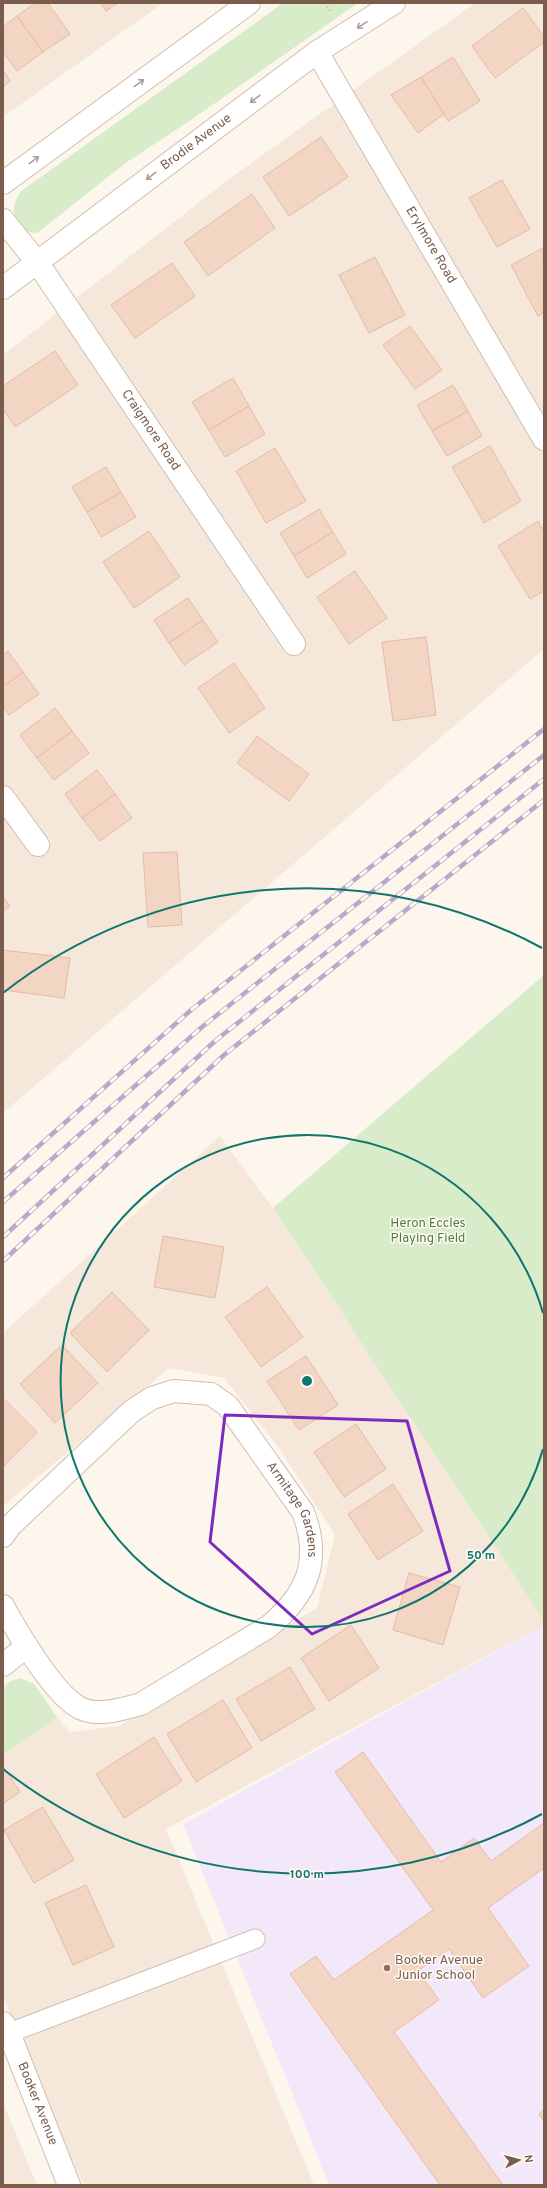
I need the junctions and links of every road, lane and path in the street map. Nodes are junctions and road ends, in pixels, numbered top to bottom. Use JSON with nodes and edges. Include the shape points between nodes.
{"nodes":[{"id":1,"x":249,"y":3,"type":"edge"},
{"id":2,"x":394,"y":3,"type":"edge"},
{"id":3,"x":317,"y":52,"type":"junction"},
{"id":4,"x":3,"y":183,"type":"edge"},
{"id":5,"x":3,"y":220,"type":"edge"},
{"id":6,"x":37,"y":262,"type":"junction"},
{"id":7,"x":3,"y":288,"type":"edge"},
{"id":8,"x":544,"y":439,"type":"edge"},
{"id":9,"x":294,"y":644,"type":"dead end"},
{"id":10,"x":3,"y":797,"type":"edge"},
{"id":11,"x":38,"y":845,"type":"dead end"},
{"id":12,"x":3,"y":1536,"type":"edge"},
{"id":13,"x":3,"y":1606,"type":"edge"},
{"id":14,"x":26,"y":1647,"type":"junction"},
{"id":15,"x":3,"y":1665,"type":"edge"},
{"id":16,"x":255,"y":1939,"type":"dead end"},
{"id":17,"x":6,"y":2028,"type":"edge"},
{"id":18,"x":69,"y":2185,"type":"edge"}],
"edges":[{"from":4,"to":1,"type":"street","one_way":true},
{"from":2,"to":3,"type":"street","name":"Brodie Avenue","one_way":true},
{"from":3,"to":6,"type":"street","name":"Brodie Avenue","one_way":true},
{"from":3,"to":8,"type":"street","name":"Erylmore Road"},
{"from":5,"to":6,"type":"street","name":"Craigmore Road"},
{"from":6,"to":7,"type":"street","name":"Brodie Avenue"},
{"from":6,"to":9,"type":"street","name":"Craigmore Road"},
{"from":10,"to":11,"type":"street"},
{"from":12,"to":14,"type":"street","name":"Armitage Gardens","via":[[10,1526],[132,1411],[152,1398],[174,1391],[211,1394],[228,1406],[303,1512],[308,1527],[311,1562],[297,1599],[285,1613],[268,1627],[141,1704],[98,1712],[82,1709],[67,1700]]},
{"from":13,"to":14,"type":"street","name":"Armitage Gardens"},
{"from":14,"to":15,"type":"street"},
{"from":16,"to":17,"type":"lane"},
{"from":17,"to":18,"type":"street","name":"Booker Avenue"}]}
